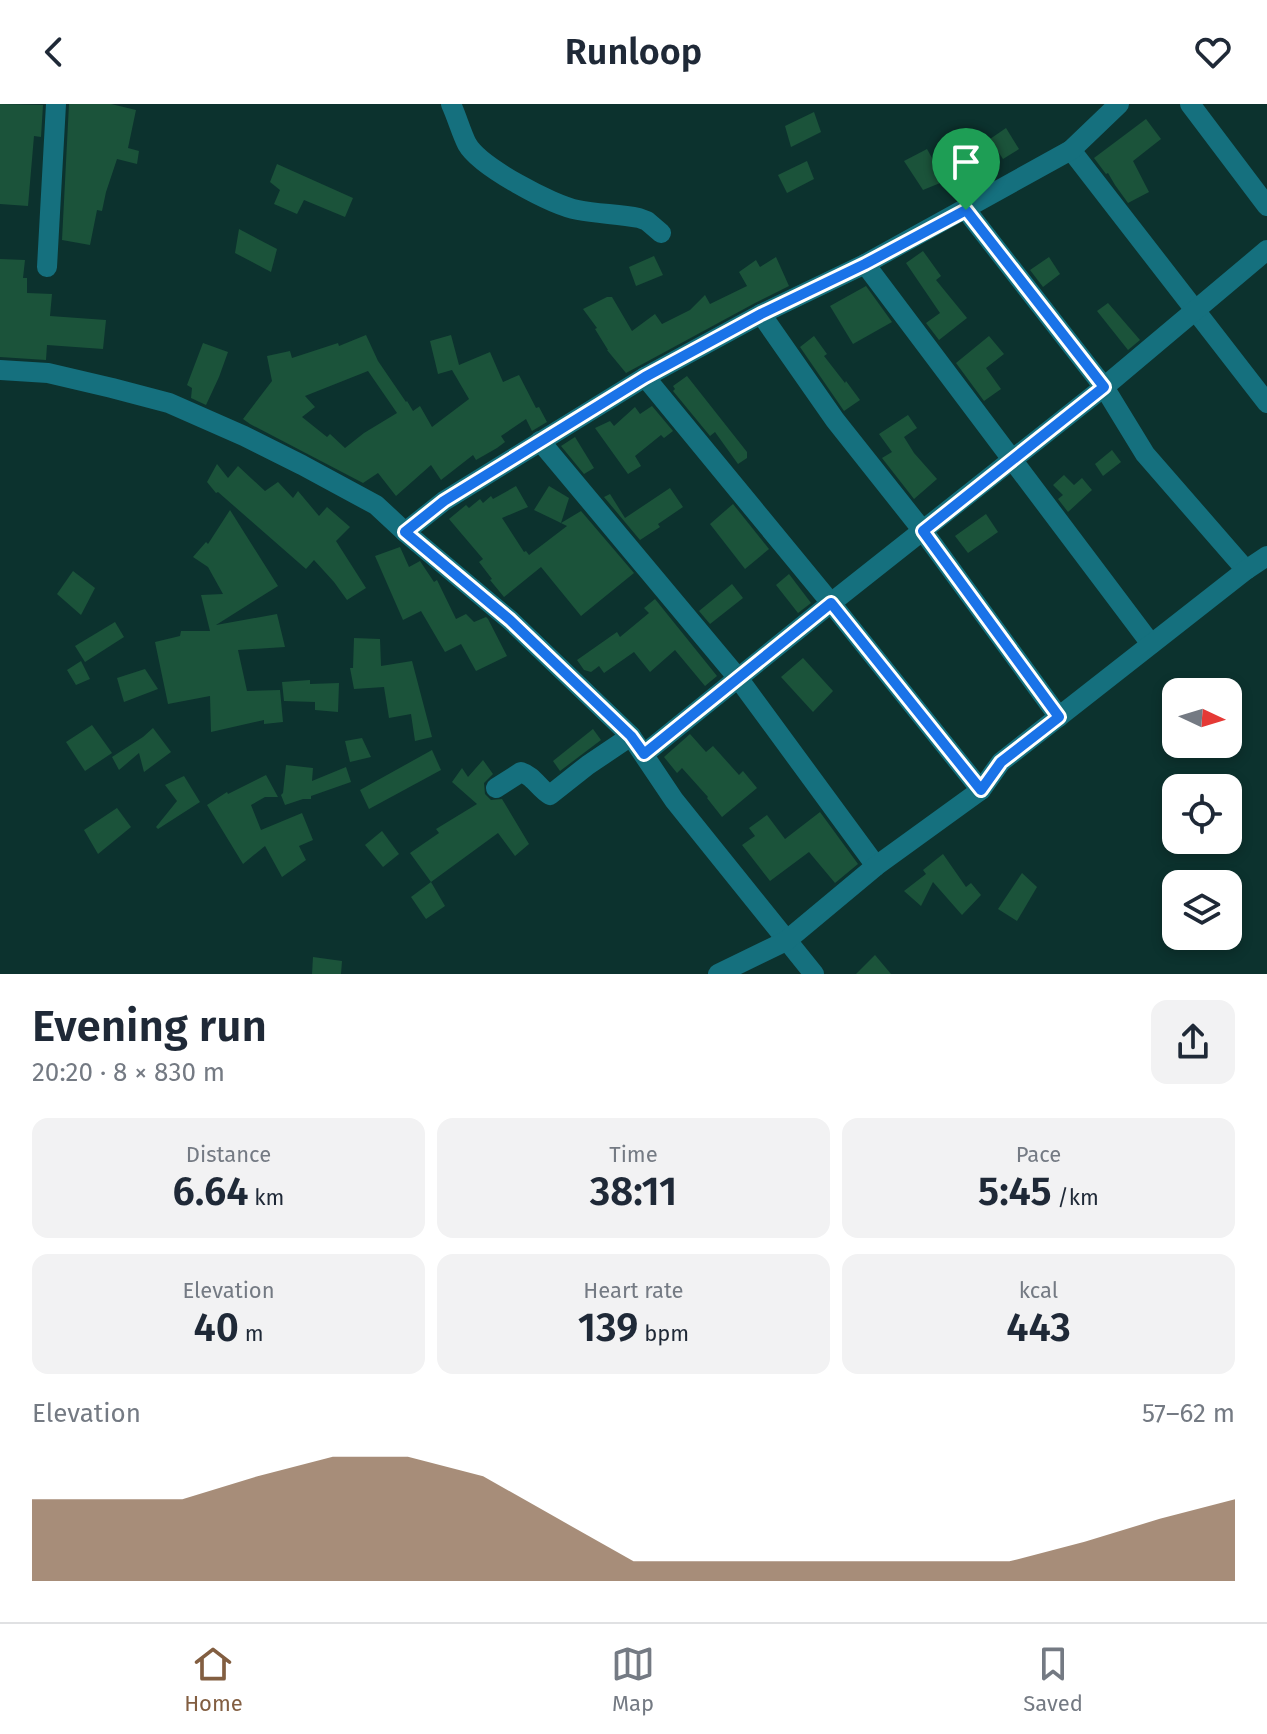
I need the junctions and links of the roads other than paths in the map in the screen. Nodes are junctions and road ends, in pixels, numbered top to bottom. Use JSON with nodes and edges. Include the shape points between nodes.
{"nodes":[{"id":1,"x":56,"y":104,"type":"edge"},
{"id":2,"x":451,"y":104,"type":"edge"},
{"id":3,"x":1119,"y":104,"type":"edge"},
{"id":4,"x":1190,"y":104,"type":"edge"},
{"id":5,"x":1071,"y":150,"type":"junction"},
{"id":6,"x":1267,"y":206,"type":"edge"},
{"id":7,"x":966,"y":210,"type":"junction"},
{"id":8,"x":661,"y":233,"type":"dead end"},
{"id":9,"x":1267,"y":250,"type":"edge"},
{"id":10,"x":865,"y":264,"type":"junction"},
{"id":11,"x":47,"y":267,"type":"dead end"},
{"id":12,"x":1195,"y":311,"type":"junction"},
{"id":13,"x":761,"y":314,"type":"junction"},
{"id":14,"x":0,"y":370,"type":"edge"},
{"id":15,"x":645,"y":377,"type":"junction"},
{"id":16,"x":1104,"y":387,"type":"junction"},
{"id":17,"x":1267,"y":403,"type":"edge"},
{"id":18,"x":540,"y":441,"type":"junction"},
{"id":19,"x":1012,"y":459,"type":"junction"},
{"id":20,"x":923,"y":531,"type":"junction"},
{"id":21,"x":405,"y":532,"type":"junction"},
{"id":22,"x":1267,"y":556,"type":"edge"},
{"id":23,"x":1246,"y":570,"type":"junction"},
{"id":24,"x":831,"y":603,"type":"junction"},
{"id":25,"x":1151,"y":644,"type":"junction"},
{"id":26,"x":738,"y":678,"type":"junction"},
{"id":27,"x":1059,"y":717,"type":"junction"},
{"id":28,"x":631,"y":736,"type":"junction"},
{"id":29,"x":644,"y":754,"type":"junction"},
{"id":30,"x":496,"y":788,"type":"dead end"},
{"id":31,"x":981,"y":790,"type":"junction"},
{"id":32,"x":876,"y":866,"type":"junction"},
{"id":33,"x":786,"y":941,"type":"junction"},
{"id":34,"x":718,"y":974,"type":"edge"},
{"id":35,"x":814,"y":974,"type":"edge"}],
"edges":[{"from":1,"to":11,"type":"street"},
{"from":2,"to":8,"type":"street","via":[[467,144],[513,180],[575,210],[639,218]]},
{"from":3,"to":5,"type":"street"},
{"from":4,"to":6,"type":"street"},
{"from":5,"to":7,"type":"street"},
{"from":5,"to":12,"type":"street"},
{"from":7,"to":10,"type":"street"},
{"from":7,"to":16,"type":"street"},
{"from":9,"to":12,"type":"street"},
{"from":10,"to":13,"type":"street"},
{"from":10,"to":19,"type":"street"},
{"from":12,"to":16,"type":"street"},
{"from":12,"to":17,"type":"street"},
{"from":13,"to":15,"type":"street"},
{"from":13,"to":20,"type":"street","via":[[835,420]]},
{"from":14,"to":21,"type":"street","via":[[48,373],[169,403],[376,505]]},
{"from":15,"to":18,"type":"street"},
{"from":15,"to":24,"type":"street"},
{"from":16,"to":19,"type":"street"},
{"from":16,"to":23,"type":"street","via":[[1145,454]]},
{"from":18,"to":21,"type":"street"},
{"from":18,"to":26,"type":"street"},
{"from":19,"to":20,"type":"street"},
{"from":19,"to":25,"type":"street"},
{"from":20,"to":24,"type":"street"},
{"from":20,"to":27,"type":"street"},
{"from":21,"to":28,"type":"street","via":[[510,620]]},
{"from":22,"to":23,"type":"street"},
{"from":23,"to":25,"type":"street"},
{"from":24,"to":26,"type":"street"},
{"from":24,"to":31,"type":"street"},
{"from":25,"to":27,"type":"street"},
{"from":26,"to":29,"type":"street"},
{"from":26,"to":32,"type":"street"},
{"from":27,"to":31,"type":"street","via":[[1001,762]]},
{"from":28,"to":29,"type":"street"},
{"from":28,"to":30,"type":"street","via":[[550,795],[521,772]]},
{"from":29,"to":33,"type":"street"},
{"from":31,"to":32,"type":"street"},
{"from":32,"to":33,"type":"street"},
{"from":33,"to":34,"type":"street"},
{"from":33,"to":35,"type":"street"}]}
